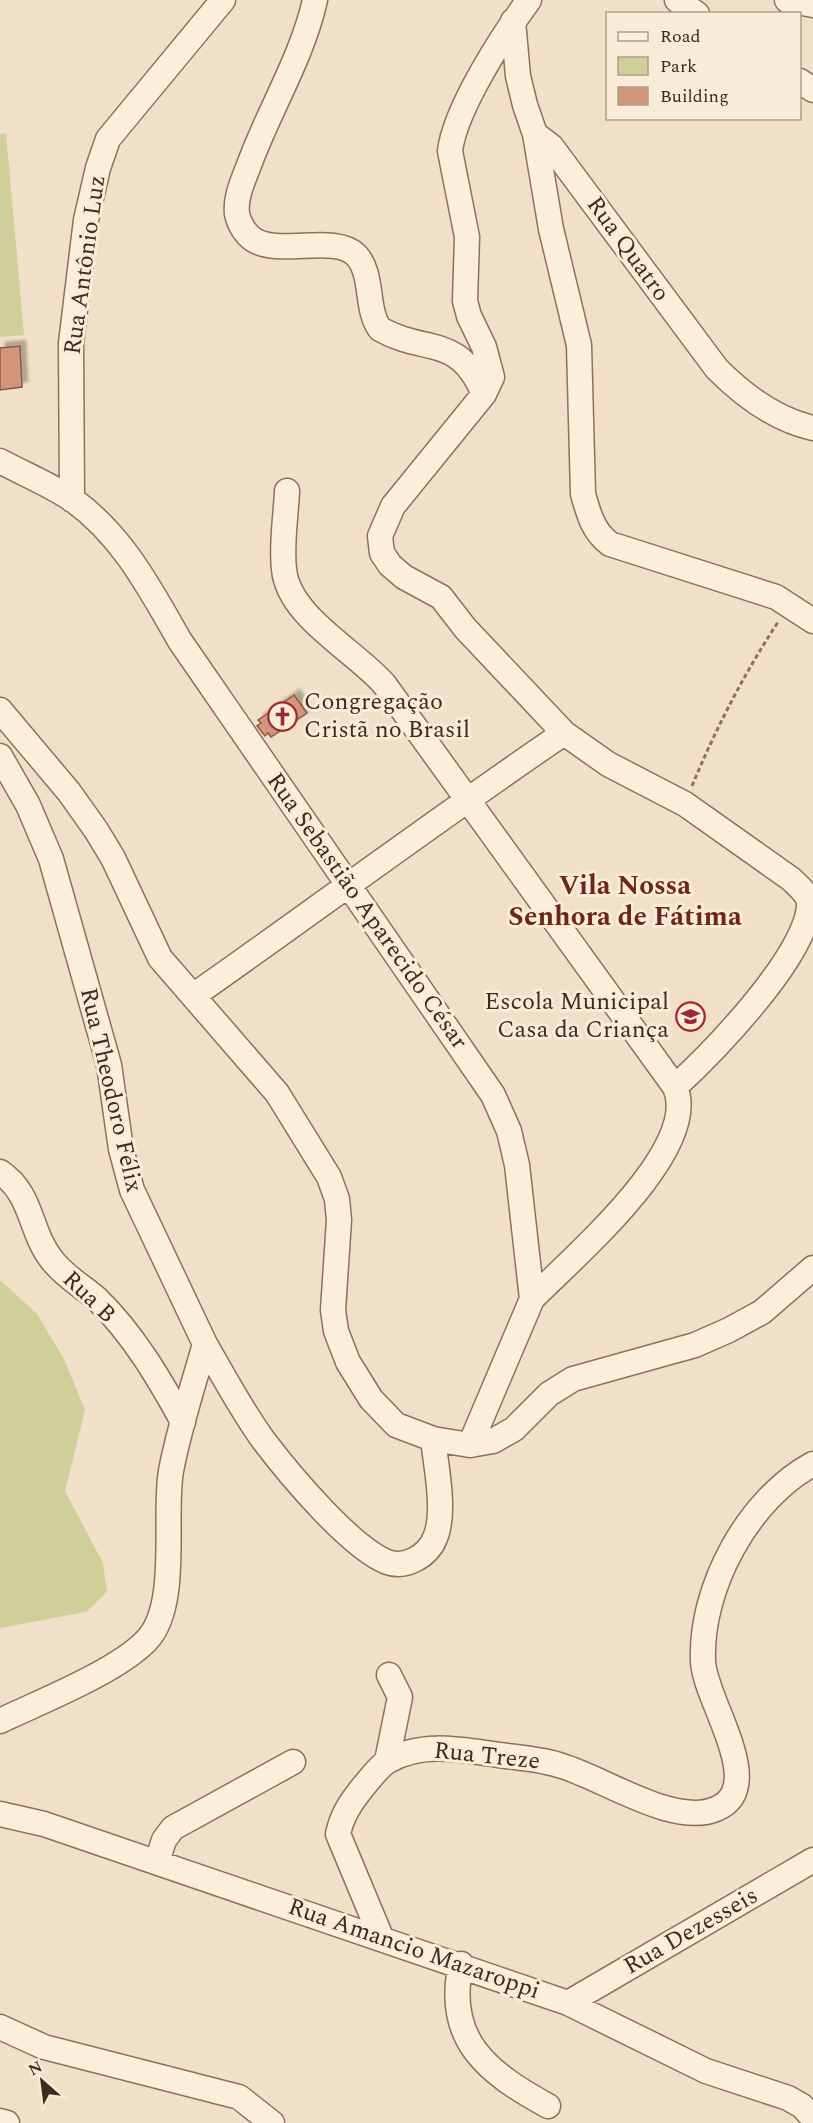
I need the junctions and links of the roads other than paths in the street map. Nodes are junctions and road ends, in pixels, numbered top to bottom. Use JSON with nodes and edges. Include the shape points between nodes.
{"nodes":[{"id":1,"x":222,"y":0,"type":"edge"},
{"id":2,"x":315,"y":0,"type":"edge"},
{"id":3,"x":529,"y":0,"type":"edge"},
{"id":4,"x":677,"y":0,"type":"edge"},
{"id":5,"x":787,"y":0,"type":"edge"},
{"id":6,"x":813,"y":4,"type":"edge"},
{"id":7,"x":694,"y":12,"type":"edge"},
{"id":8,"x":513,"y":21,"type":"junction"},
{"id":9,"x":535,"y":134,"type":"junction"},
{"id":10,"x":484,"y":394,"type":"junction"},
{"id":11,"x":813,"y":428,"type":"edge"},
{"id":12,"x":0,"y":461,"type":"edge"},
{"id":13,"x":287,"y":491,"type":"dead end"},
{"id":14,"x":72,"y":500,"type":"junction"},
{"id":15,"x":813,"y":621,"type":"edge"},
{"id":16,"x":0,"y":710,"type":"edge"},
{"id":17,"x":564,"y":734,"type":"junction"},
{"id":18,"x":0,"y":756,"type":"edge"},
{"id":19,"x":468,"y":799,"type":"junction"},
{"id":20,"x":348,"y":888,"type":"junction"},
{"id":21,"x":187,"y":990,"type":"junction"},
{"id":22,"x":675,"y":1088,"type":"junction"},
{"id":23,"x":0,"y":1172,"type":"edge"},
{"id":24,"x":813,"y":1268,"type":"edge"},
{"id":25,"x":532,"y":1299,"type":"junction"},
{"id":26,"x":205,"y":1344,"type":"junction"},
{"id":27,"x":183,"y":1422,"type":"junction"},
{"id":28,"x":433,"y":1439,"type":"junction"},
{"id":29,"x":470,"y":1445,"type":"junction"},
{"id":30,"x":813,"y":1464,"type":"edge"},
{"id":31,"x":389,"y":1675,"type":"dead end"},
{"id":32,"x":0,"y":1721,"type":"edge"},
{"id":33,"x":387,"y":1761,"type":"junction"},
{"id":34,"x":293,"y":1762,"type":"dead end"},
{"id":35,"x":0,"y":1814,"type":"edge"},
{"id":36,"x":813,"y":1860,"type":"edge"},
{"id":37,"x":157,"y":1862,"type":"junction"},
{"id":38,"x":381,"y":1937,"type":"junction"},
{"id":39,"x":461,"y":1964,"type":"junction"},
{"id":40,"x":568,"y":2002,"type":"junction"},
{"id":41,"x":0,"y":2026,"type":"edge"},
{"id":42,"x":548,"y":2106,"type":"dead end"},
{"id":43,"x":813,"y":2118,"type":"edge"},
{"id":44,"x":0,"y":2121,"type":"edge"},
{"id":45,"x":8,"y":2123,"type":"edge"},
{"id":46,"x":272,"y":2123,"type":"edge"}],
"edges":[{"from":1,"to":14,"type":"street","name":"Rua Antônio Luz","via":[[108,139],[98,168],[86,220],[71,343]]},
{"from":2,"to":10,"type":"street","via":[[295,59],[238,195],[241,226],[262,245],[333,247],[357,256],[380,328],[463,359]]},
{"from":3,"to":8,"type":"street"},
{"from":4,"to":7,"type":"street"},
{"from":5,"to":6,"type":"street"},
{"from":8,"to":9,"type":"street","via":[[518,76]]},
{"from":8,"to":10,"type":"street","via":[[478,82],[452,138],[450,152],[467,237],[465,301],[492,377]]},
{"from":9,"to":11,"type":"street","name":"Rua Quatro","via":[[551,146],[717,369],[749,398]]},
{"from":9,"to":15,"type":"street","via":[[549,218],[579,345],[583,494],[598,535],[610,544],[776,597]]},
{"from":10,"to":17,"type":"street","via":[[393,506],[380,536],[382,553],[404,577],[441,597]]},
{"from":12,"to":14,"type":"street","name":"Rua Sebastião Aparecido César"},
{"from":13,"to":19,"type":"street","via":[[283,567],[290,592],[306,615],[366,664],[384,684]]},
{"from":14,"to":20,"type":"street","name":"Rua Sebastião Aparecido César","via":[[110,532],[136,566],[180,641]]},
{"from":16,"to":21,"type":"street","via":[[96,830],[160,958]]},
{"from":17,"to":19,"type":"street"},
{"from":17,"to":22,"type":"street","via":[[608,764],[685,804],[791,879],[809,901],[805,933],[760,1004]]},
{"from":18,"to":26,"type":"street","name":"Rua Theodoro Félix","via":[[28,805],[51,859],[109,1065],[121,1149],[132,1190]]},
{"from":19,"to":20,"type":"street"},
{"from":19,"to":22,"type":"street"},
{"from":20,"to":21,"type":"street"},
{"from":20,"to":25,"type":"street","name":"Rua Sebastião Aparecido César","via":[[493,1095],[517,1165]]},
{"from":21,"to":28,"type":"street","via":[[277,1093],[329,1177],[339,1220],[333,1310],[348,1362],[384,1415],[396,1425]]},
{"from":22,"to":25,"type":"street","via":[[681,1108],[657,1165],[642,1187]]},
{"from":23,"to":27,"type":"street","name":"Rua B","via":[[16,1184],[53,1262],[97,1300],[135,1343]]},
{"from":24,"to":29,"type":"street","via":[[762,1312],[729,1330],[695,1345],[573,1379],[549,1394],[514,1430],[501,1438]]},
{"from":25,"to":29,"type":"street","name":"Rua Sebastião Aparecido César"},
{"from":26,"to":27,"type":"street"},
{"from":26,"to":28,"type":"street","name":"Rua Theodoro Félix","via":[[249,1419],[307,1493],[369,1553],[389,1563],[410,1562],[424,1555],[435,1539],[439,1493]]},
{"from":27,"to":32,"type":"street","via":[[170,1475],[167,1582],[160,1615],[149,1639],[82,1682]]},
{"from":28,"to":29,"type":"street"},
{"from":30,"to":33,"type":"street","name":"Rua Treze","via":[[783,1485],[750,1520],[723,1565],[706,1613],[705,1678],[736,1761],[737,1789],[729,1802],[703,1814],[665,1808],[546,1762],[436,1747]]},
{"from":31,"to":33,"type":"street","via":[[400,1697]]},
{"from":33,"to":38,"type":"street","via":[[349,1804],[338,1834]]},
{"from":34,"to":37,"type":"street","via":[[173,1828],[167,1833]]},
{"from":35,"to":37,"type":"street","name":"Rua Amancio Mazaroppi","via":[[44,1824]]},
{"from":36,"to":40,"type":"street","name":"Rua Dezesseis"},
{"from":37,"to":38,"type":"street","name":"Rua Amancio Mazaroppi"},
{"from":38,"to":39,"type":"street","name":"Rua Amancio Mazaroppi"},
{"from":39,"to":40,"type":"street","name":"Rua Amancio Mazaroppi"},
{"from":39,"to":42,"type":"street","via":[[456,1986],[468,2041],[490,2070]]},
{"from":40,"to":43,"type":"street","name":"Rua Amancio Mazaroppi","via":[[706,2071],[788,2098]]},
{"from":41,"to":46,"type":"street","via":[[56,2051],[239,2097]]},
{"from":44,"to":45,"type":"street"}]}
